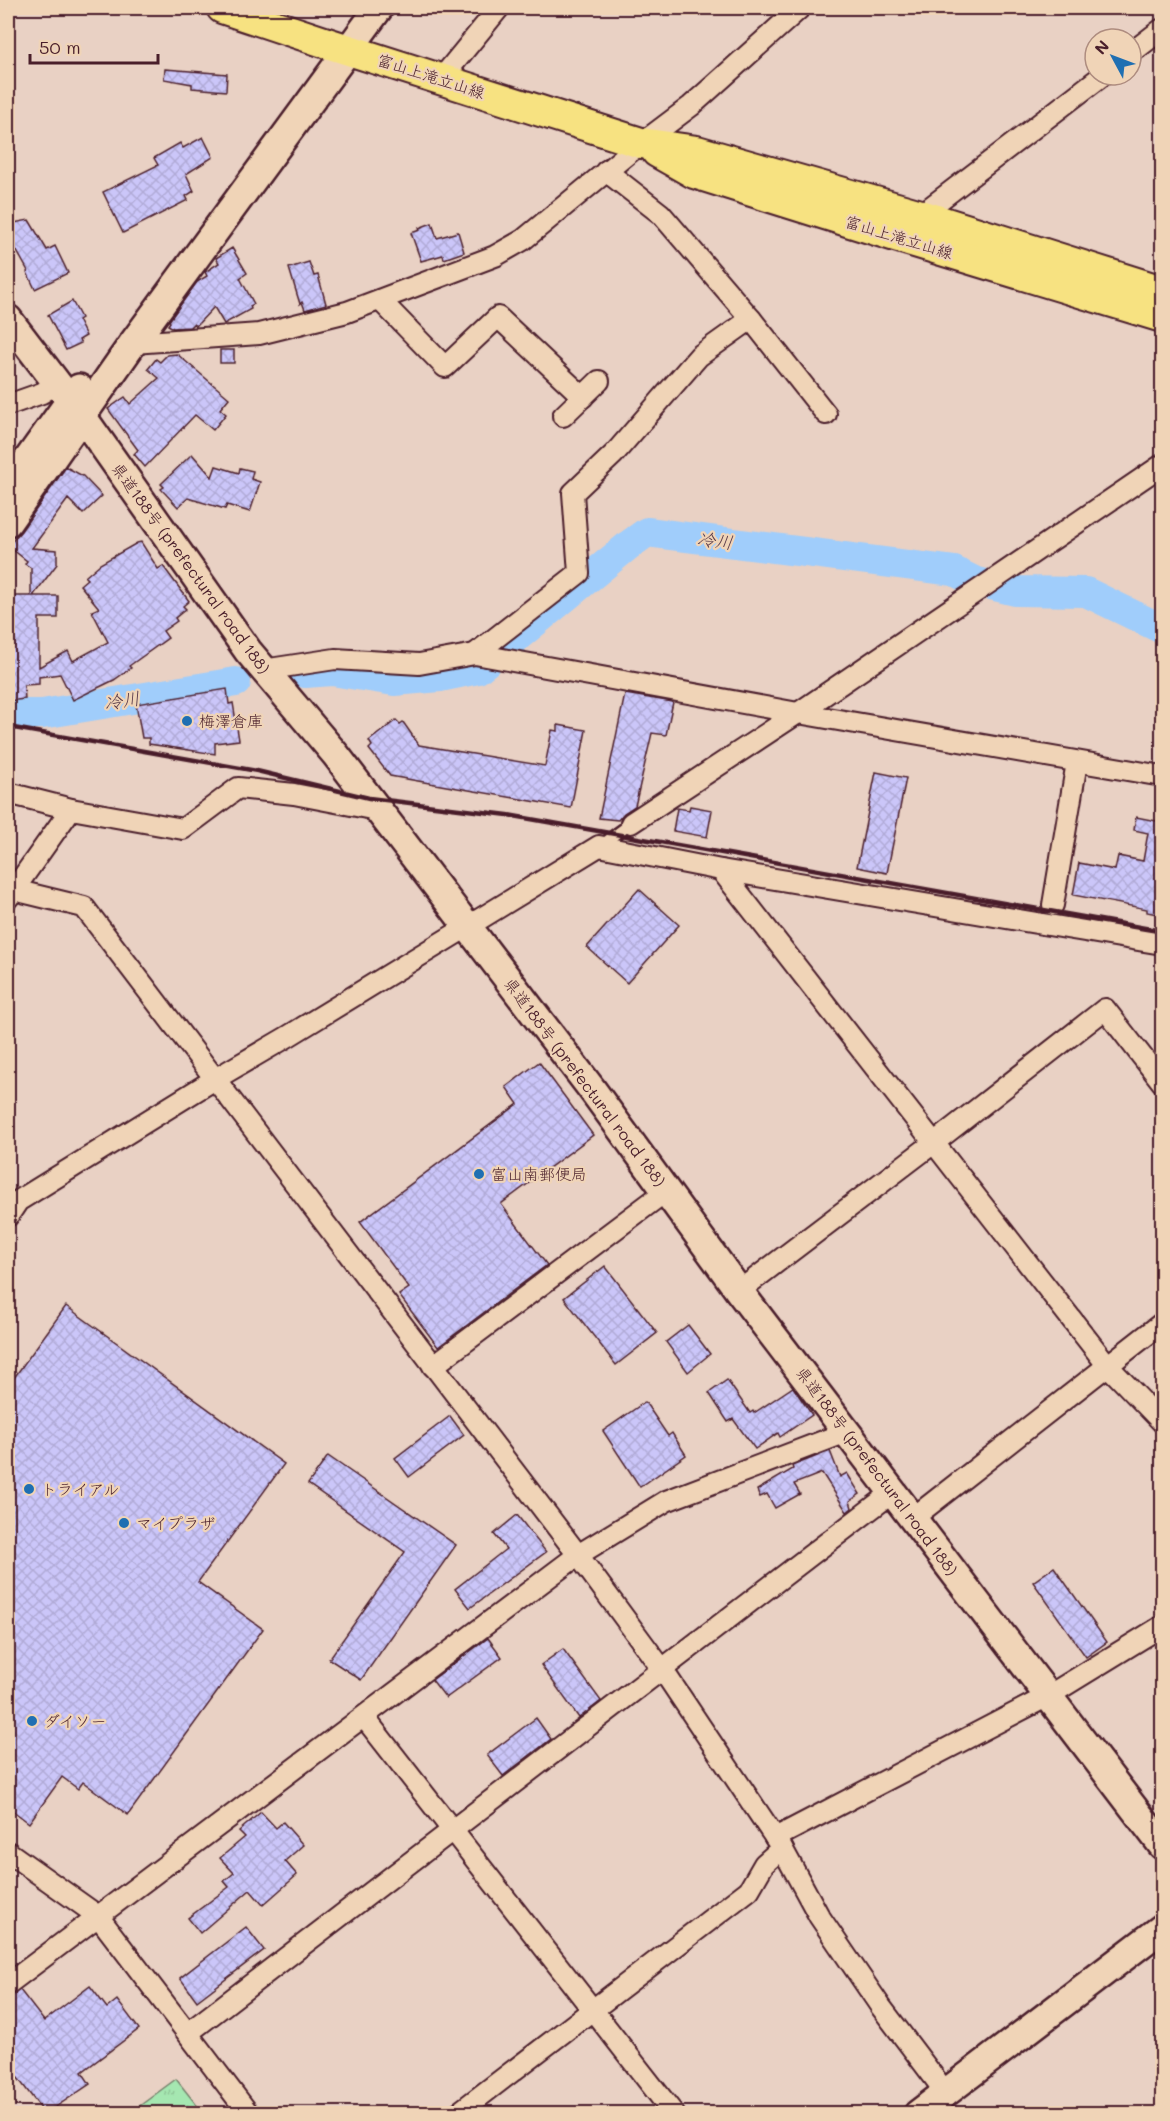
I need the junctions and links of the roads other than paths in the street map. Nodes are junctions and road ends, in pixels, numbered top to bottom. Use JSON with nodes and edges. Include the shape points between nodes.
{"nodes":[{"id":1,"x":222,"y":8,"type":"edge"},
{"id":2,"x":356,"y":8,"type":"edge"},
{"id":3,"x":379,"y":8,"type":"edge"},
{"id":4,"x":498,"y":8,"type":"edge"},
{"id":5,"x":800,"y":8,"type":"edge"},
{"id":6,"x":1162,"y":29,"type":"edge"},
{"id":7,"x":1143,"y":44,"type":"edge"},
{"id":8,"x":339,"y":47,"type":"junction"},
{"id":9,"x":441,"y":80,"type":"junction"},
{"id":10,"x":1087,"y":87,"type":"edge"},
{"id":11,"x":641,"y":143,"type":"junction"},
{"id":12,"x":606,"y":171,"type":"junction"},
{"id":13,"x":921,"y":215,"type":"junction"},
{"id":14,"x":895,"y":236,"type":"junction"},
{"id":15,"x":1162,"y":291,"type":"edge"},
{"id":16,"x":380,"y":300,"type":"junction"},
{"id":17,"x":1162,"y":317,"type":"edge"},
{"id":18,"x":8,"y":319,"type":"edge"},
{"id":19,"x":751,"y":319,"type":"junction"},
{"id":20,"x":133,"y":343,"type":"junction"},
{"id":21,"x":599,"y":381,"type":"dead end"},
{"id":22,"x":583,"y":397,"type":"junction"},
{"id":23,"x":70,"y":400,"type":"junction"},
{"id":24,"x":8,"y":405,"type":"edge"},
{"id":25,"x":826,"y":414,"type":"dead end"},
{"id":26,"x":563,"y":416,"type":"dead end"},
{"id":27,"x":1162,"y":465,"type":"edge"},
{"id":28,"x":8,"y":487,"type":"edge"},
{"id":29,"x":8,"y":522,"type":"edge"},
{"id":30,"x":475,"y":654,"type":"junction"},
{"id":31,"x":263,"y":670,"type":"junction"},
{"id":32,"x":798,"y":713,"type":"junction"},
{"id":33,"x":1077,"y":762,"type":"junction"},
{"id":34,"x":1162,"y":776,"type":"edge"},
{"id":35,"x":8,"y":794,"type":"edge"},
{"id":36,"x":71,"y":809,"type":"junction"},
{"id":37,"x":377,"y":810,"type":"junction"},
{"id":38,"x":631,"y":823,"type":"joint"},
{"id":39,"x":599,"y":846,"type":"junction"},
{"id":40,"x":721,"y":870,"type":"junction"},
{"id":41,"x":10,"y":894,"type":"edge"},
{"id":42,"x":1053,"y":905,"type":"dead end"},
{"id":43,"x":468,"y":927,"type":"junction"},
{"id":44,"x":1162,"y":944,"type":"edge"},
{"id":45,"x":214,"y":1079,"type":"junction"},
{"id":46,"x":1162,"y":1082,"type":"edge"},
{"id":47,"x":935,"y":1142,"type":"junction"},
{"id":48,"x":666,"y":1191,"type":"junction"},
{"id":49,"x":8,"y":1216,"type":"edge"},
{"id":50,"x":739,"y":1291,"type":"junction"},
{"id":51,"x":1162,"y":1323,"type":"edge"},
{"id":52,"x":433,"y":1366,"type":"junction"},
{"id":53,"x":1108,"y":1366,"type":"junction"},
{"id":54,"x":1162,"y":1422,"type":"edge"},
{"id":55,"x":847,"y":1432,"type":"junction"},
{"id":56,"x":893,"y":1492,"type":"junction"},
{"id":57,"x":913,"y":1518,"type":"junction"},
{"id":58,"x":578,"y":1556,"type":"junction"},
{"id":59,"x":1162,"y":1626,"type":"edge"},
{"id":60,"x":662,"y":1669,"type":"junction"},
{"id":61,"x":1047,"y":1696,"type":"junction"},
{"id":62,"x":364,"y":1717,"type":"junction"},
{"id":63,"x":452,"y":1830,"type":"junction"},
{"id":64,"x":779,"y":1843,"type":"junction"},
{"id":65,"x":1162,"y":1845,"type":"edge"},
{"id":66,"x":8,"y":1852,"type":"edge"},
{"id":67,"x":98,"y":1916,"type":"junction"},
{"id":68,"x":1162,"y":1928,"type":"edge"},
{"id":69,"x":8,"y":1984,"type":"edge"},
{"id":70,"x":593,"y":2009,"type":"junction"},
{"id":71,"x":188,"y":2033,"type":"junction"},
{"id":72,"x":946,"y":2093,"type":"junction"},
{"id":73,"x":249,"y":2114,"type":"edge"},
{"id":74,"x":457,"y":2114,"type":"edge"},
{"id":75,"x":674,"y":2114,"type":"edge"},
{"id":76,"x":918,"y":2114,"type":"edge"}],
"edges":[{"from":1,"to":8,"type":"main road","name":"富山上滝立山線"},
{"from":2,"to":8,"type":"main road"},
{"from":3,"to":8,"type":"main road"},
{"from":4,"to":9,"type":"street"},
{"from":5,"to":11,"type":"street","via":[[691,106]]},
{"from":6,"to":7,"type":"street"},
{"from":8,"to":9,"type":"main road","name":"富山上滝立山線"},
{"from":8,"to":20,"type":"main road"},
{"from":8,"to":23,"type":"main road"},
{"from":9,"to":11,"type":"main road","name":"富山上滝立山線"},
{"from":10,"to":13,"type":"street"},
{"from":11,"to":12,"type":"street"},
{"from":11,"to":13,"type":"main road","name":"富山上滝立山線","via":[[698,151]]},
{"from":11,"to":14,"type":"main road","name":"富山上滝立山線","via":[[694,173]]},
{"from":12,"to":16,"type":"street","via":[[523,240],[495,256]]},
{"from":12,"to":19,"type":"street","via":[[661,214]]},
{"from":13,"to":14,"type":"street"},
{"from":13,"to":15,"type":"main road","name":"富山上滝立山線"},
{"from":14,"to":17,"type":"main road","name":"富山上滝立山線"},
{"from":16,"to":20,"type":"street","via":[[259,334]]},
{"from":16,"to":22,"type":"street","via":[[445,367],[498,316]]},
{"from":18,"to":23,"type":"main road","name":"県道188号 (prefectural road 188)"},
{"from":19,"to":25,"type":"street"},
{"from":19,"to":30,"type":"street","via":[[699,356],[614,454],[573,493],[579,573]]},
{"from":20,"to":23,"type":"main road"},
{"from":21,"to":22,"type":"street"},
{"from":22,"to":26,"type":"street"},
{"from":23,"to":24,"type":"street","via":[[42,393]]},
{"from":23,"to":28,"type":"main road"},
{"from":23,"to":29,"type":"main road"},
{"from":23,"to":31,"type":"main road","name":"県道188号 (prefectural road 188)"},
{"from":27,"to":32,"type":"street"},
{"from":30,"to":31,"type":"street","via":[[419,664],[335,659]]},
{"from":30,"to":32,"type":"street"},
{"from":31,"to":37,"type":"main road","name":"県道188号 (prefectural road 188)"},
{"from":32,"to":33,"type":"street"},
{"from":32,"to":38,"type":"street"},
{"from":33,"to":34,"type":"street"},
{"from":33,"to":42,"type":"street"},
{"from":35,"to":36,"type":"street"},
{"from":36,"to":37,"type":"street","via":[[183,829],[238,788]]},
{"from":36,"to":41,"type":"street"},
{"from":37,"to":43,"type":"main road","name":"県道188号 (prefectural road 188)"},
{"from":38,"to":39,"type":"lane"},
{"from":39,"to":40,"type":"street"},
{"from":39,"to":43,"type":"street"},
{"from":40,"to":44,"type":"street"},
{"from":40,"to":47,"type":"street"},
{"from":41,"to":45,"type":"street","via":[[84,907]]},
{"from":43,"to":45,"type":"street"},
{"from":43,"to":48,"type":"main road","name":"県道188号 (prefectural road 188)"},
{"from":45,"to":49,"type":"street","via":[[18,1201]]},
{"from":45,"to":52,"type":"street"},
{"from":46,"to":47,"type":"street","via":[[1105,1009]]},
{"from":47,"to":50,"type":"street"},
{"from":47,"to":53,"type":"street"},
{"from":48,"to":50,"type":"main road","name":"県道188号 (prefectural road 188)"},
{"from":48,"to":52,"type":"street"},
{"from":50,"to":55,"type":"main road","name":"県道188号 (prefectural road 188)"},
{"from":51,"to":53,"type":"street"},
{"from":52,"to":58,"type":"street"},
{"from":53,"to":54,"type":"street"},
{"from":53,"to":57,"type":"street"},
{"from":55,"to":56,"type":"main road","name":"県道188号 (prefectural road 188)"},
{"from":55,"to":58,"type":"street","via":[[666,1501]]},
{"from":56,"to":57,"type":"main road","name":"県道188号 (prefectural road 188)"},
{"from":56,"to":60,"type":"street"},
{"from":57,"to":61,"type":"main road","name":"県道188号 (prefectural road 188)"},
{"from":58,"to":60,"type":"street"},
{"from":58,"to":62,"type":"street"},
{"from":59,"to":61,"type":"street"},
{"from":60,"to":63,"type":"street"},
{"from":60,"to":64,"type":"street"},
{"from":61,"to":64,"type":"street"},
{"from":61,"to":65,"type":"main road","name":"県道188号 (prefectural road 188)"},
{"from":62,"to":63,"type":"street"},
{"from":62,"to":67,"type":"street"},
{"from":63,"to":70,"type":"street"},
{"from":63,"to":71,"type":"street"},
{"from":64,"to":70,"type":"street","via":[[749,1890]]},
{"from":64,"to":72,"type":"street","via":[[819,1916]]},
{"from":66,"to":67,"type":"street"},
{"from":67,"to":69,"type":"street"},
{"from":67,"to":71,"type":"street"},
{"from":68,"to":72,"type":"main road"},
{"from":70,"to":74,"type":"street"},
{"from":70,"to":75,"type":"street"},
{"from":71,"to":73,"type":"street"},
{"from":72,"to":76,"type":"main road"}]}
